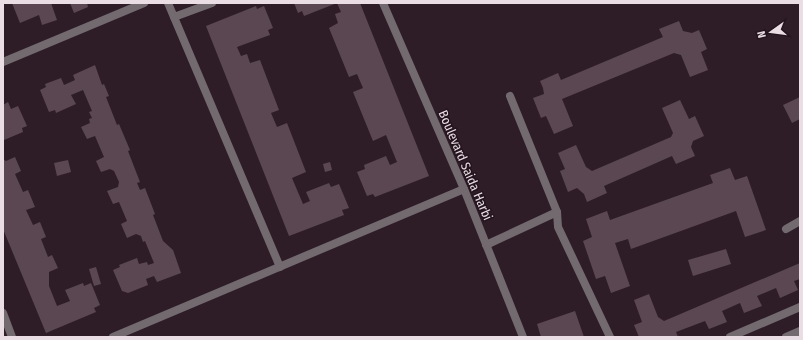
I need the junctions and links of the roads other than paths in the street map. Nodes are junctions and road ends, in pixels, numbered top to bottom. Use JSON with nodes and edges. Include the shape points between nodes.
{"nodes":[{"id":1,"x":144,"y":3,"type":"edge"},
{"id":2,"x":168,"y":3,"type":"edge"},
{"id":3,"x":212,"y":3,"type":"edge"},
{"id":4,"x":383,"y":3,"type":"edge"},
{"id":5,"x":174,"y":17,"type":"junction"},
{"id":6,"x":3,"y":62,"type":"edge"},
{"id":7,"x":510,"y":96,"type":"dead end"},
{"id":8,"x":464,"y":189,"type":"junction"},
{"id":9,"x":557,"y":212,"type":"junction"},
{"id":10,"x":800,"y":221,"type":"edge"},
{"id":11,"x":786,"y":229,"type":"dead end"},
{"id":12,"x":486,"y":245,"type":"junction"},
{"id":13,"x":280,"y":267,"type":"junction"},
{"id":14,"x":800,"y":307,"type":"edge"},
{"id":15,"x":3,"y":313,"type":"edge"},
{"id":16,"x":800,"y":331,"type":"edge"},
{"id":17,"x":12,"y":337,"type":"edge"},
{"id":18,"x":113,"y":337,"type":"edge"},
{"id":19,"x":523,"y":337,"type":"edge"},
{"id":20,"x":610,"y":337,"type":"edge"},
{"id":21,"x":730,"y":337,"type":"edge"},
{"id":22,"x":786,"y":337,"type":"edge"}],
"edges":[{"from":1,"to":6,"type":"street"},
{"from":2,"to":5,"type":"street"},
{"from":3,"to":5,"type":"street"},
{"from":4,"to":8,"type":"street","name":"Boulevard Saida Harbi"},
{"from":5,"to":13,"type":"street"},
{"from":7,"to":9,"type":"street"},
{"from":8,"to":12,"type":"street","name":"Boulevard Saida Harbi"},
{"from":8,"to":13,"type":"street"},
{"from":9,"to":12,"type":"street"},
{"from":9,"to":20,"type":"street","via":[[558,227]]},
{"from":10,"to":11,"type":"street"},
{"from":12,"to":19,"type":"street","name":"Boulevard Saida Harbi"},
{"from":13,"to":18,"type":"street"},
{"from":14,"to":21,"type":"street"},
{"from":15,"to":17,"type":"street"},
{"from":16,"to":22,"type":"street"}]}
